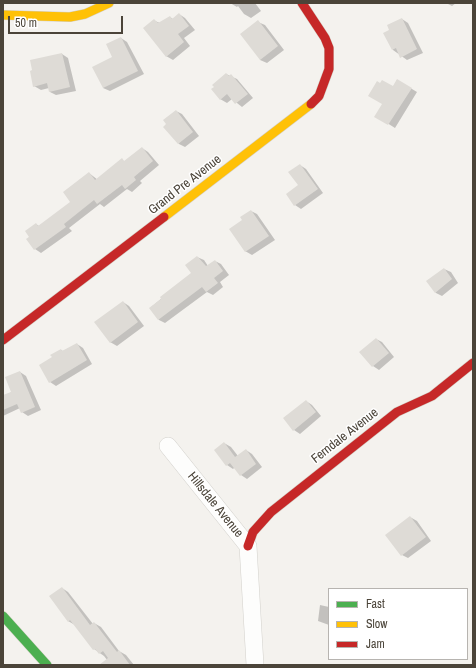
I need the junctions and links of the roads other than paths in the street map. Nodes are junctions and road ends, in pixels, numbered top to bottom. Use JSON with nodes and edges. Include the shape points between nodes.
{"nodes":[{"id":1,"x":109,"y":3,"type":"edge"},
{"id":2,"x":302,"y":3,"type":"edge"},
{"id":3,"x":3,"y":15,"type":"edge"},
{"id":4,"x":3,"y":340,"type":"edge"},
{"id":5,"x":473,"y":363,"type":"edge"},
{"id":6,"x":168,"y":446,"type":"dead end"},
{"id":7,"x":248,"y":546,"type":"junction"},
{"id":8,"x":3,"y":616,"type":"edge"},
{"id":9,"x":47,"y":665,"type":"edge"},
{"id":10,"x":255,"y":665,"type":"edge"}],
"edges":[{"from":1,"to":3,"type":"street","via":[[85,14],[70,17]]},
{"from":2,"to":4,"type":"street","name":"Grand Pre Avenue","via":[[329,48],[329,70],[319,96]]},
{"from":5,"to":7,"type":"street","name":"Ferndale Avenue","via":[[432,396],[397,412],[271,512],[253,532]]},
{"from":6,"to":7,"type":"street","name":"Hillsdale Avenue"},
{"from":7,"to":10,"type":"street","name":"Hillsdale Avenue"},
{"from":8,"to":9,"type":"street"}]}
